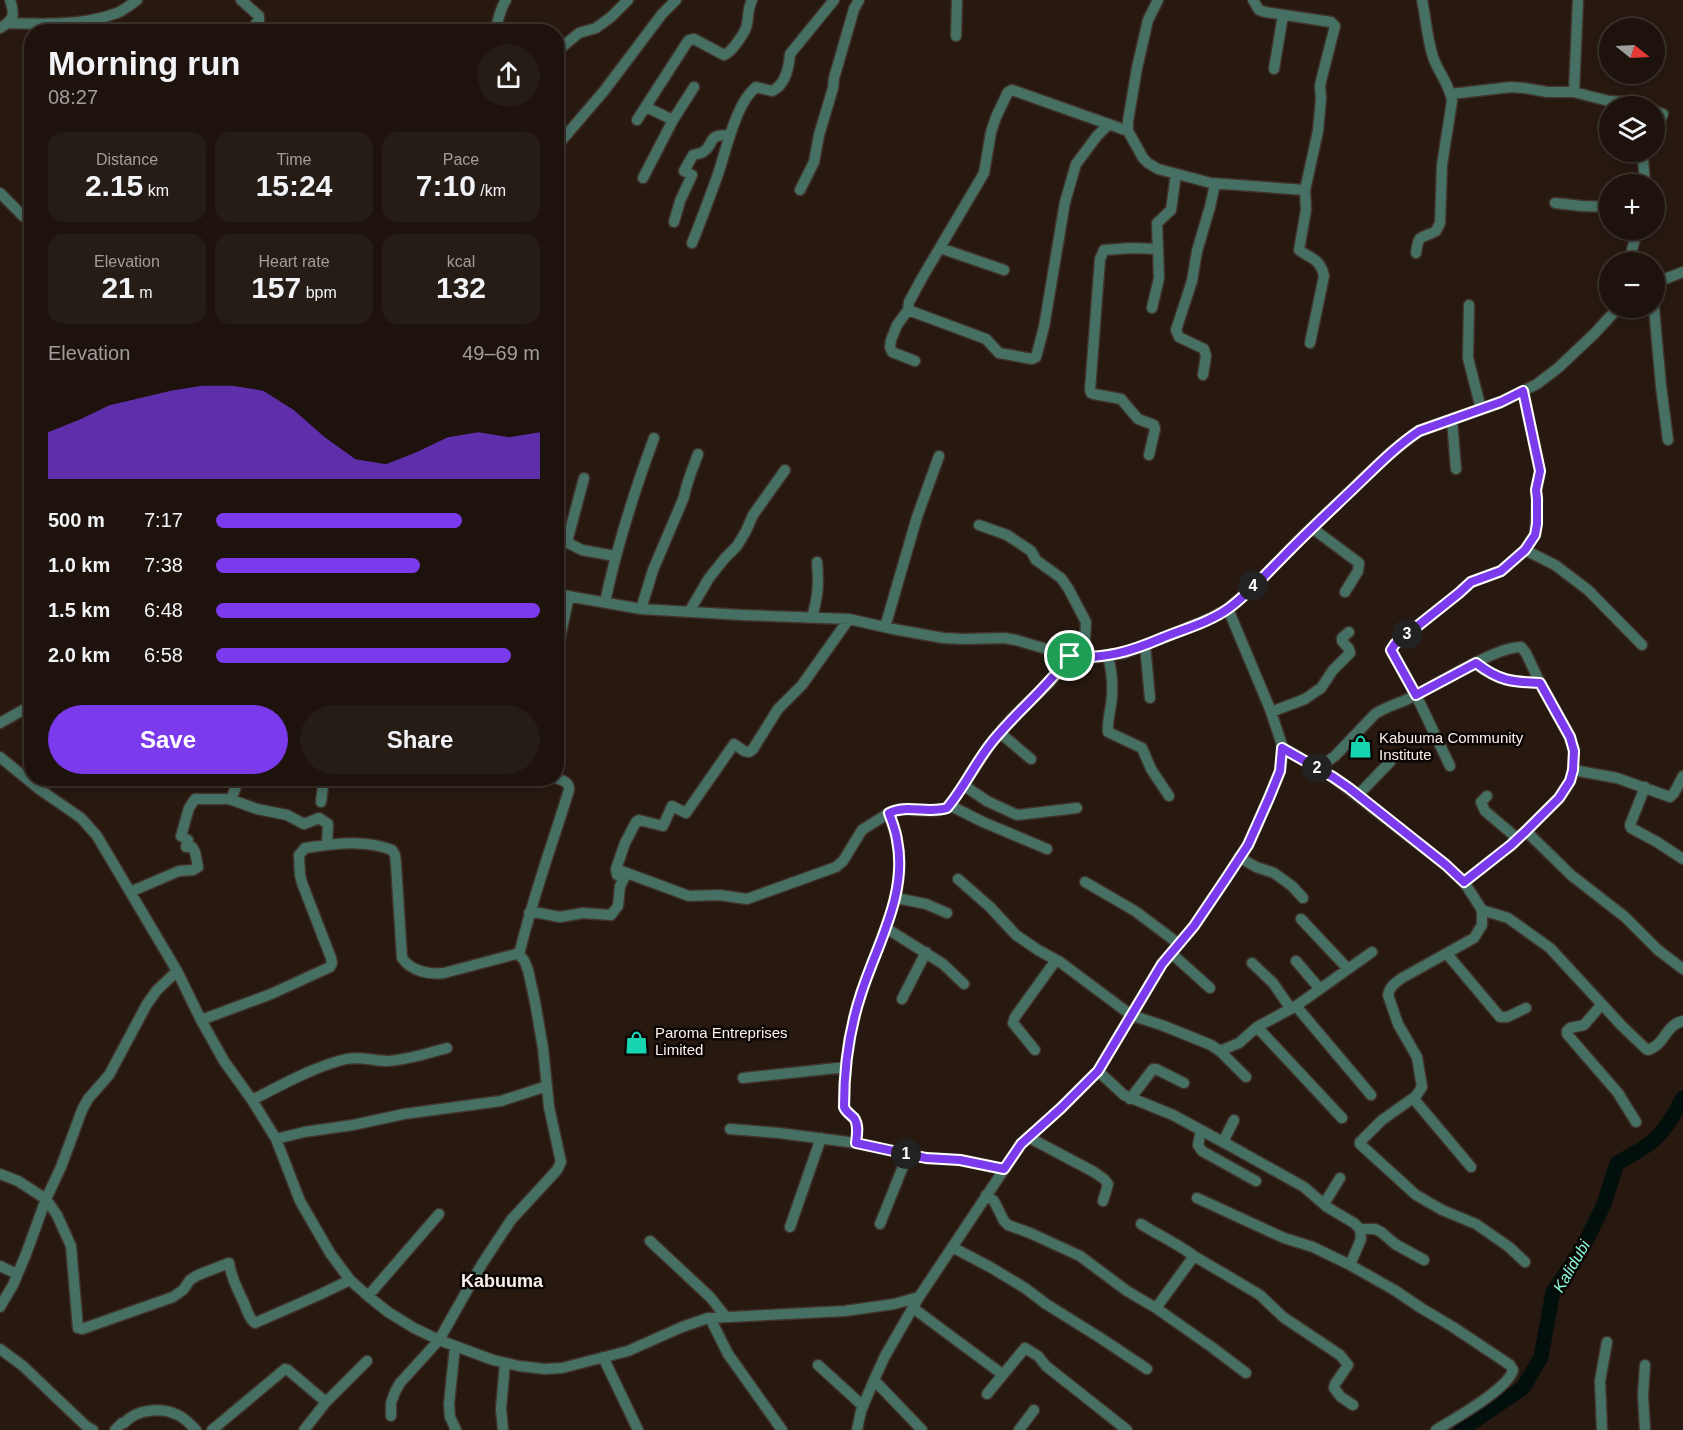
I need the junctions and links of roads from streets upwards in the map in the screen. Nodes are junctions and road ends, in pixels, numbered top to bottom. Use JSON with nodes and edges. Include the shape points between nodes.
{"nodes":[{"id":1,"x":10,"y":0,"type":"edge"},
{"id":2,"x":137,"y":0,"type":"edge"},
{"id":3,"x":241,"y":0,"type":"edge"},
{"id":4,"x":506,"y":0,"type":"edge"},
{"id":5,"x":628,"y":0,"type":"edge"},
{"id":6,"x":676,"y":0,"type":"edge"},
{"id":7,"x":752,"y":0,"type":"edge"},
{"id":8,"x":834,"y":0,"type":"edge"},
{"id":9,"x":859,"y":0,"type":"edge"},
{"id":10,"x":957,"y":0,"type":"edge"},
{"id":11,"x":1158,"y":0,"type":"edge"},
{"id":12,"x":1253,"y":0,"type":"edge"},
{"id":13,"x":1422,"y":0,"type":"edge"},
{"id":14,"x":1578,"y":0,"type":"edge"},
{"id":15,"x":1283,"y":15,"type":"junction"},
{"id":16,"x":50,"y":24,"type":"edge"},
{"id":17,"x":256,"y":24,"type":"edge"},
{"id":18,"x":497,"y":24,"type":"edge"},
{"id":19,"x":4,"y":25,"type":"edge"},
{"id":20,"x":24,"y":25,"type":"edge"},
{"id":21,"x":956,"y":36,"type":"dead end"},
{"id":22,"x":564,"y":45,"type":"edge"},
{"id":23,"x":1274,"y":69,"type":"dead end"},
{"id":24,"x":694,"y":87,"type":"dead end"},
{"id":25,"x":1574,"y":92,"type":"junction"},
{"id":26,"x":1451,"y":94,"type":"junction"},
{"id":27,"x":1599,"y":98,"type":"edge"},
{"id":28,"x":646,"y":107,"type":"junction"},
{"id":29,"x":637,"y":120,"type":"dead end"},
{"id":30,"x":673,"y":120,"type":"junction"},
{"id":31,"x":1109,"y":124,"type":"junction"},
{"id":32,"x":1128,"y":131,"type":"junction"},
{"id":33,"x":730,"y":135,"type":"junction"},
{"id":34,"x":564,"y":138,"type":"edge"},
{"id":35,"x":1176,"y":174,"type":"junction"},
{"id":36,"x":643,"y":178,"type":"dead end"},
{"id":37,"x":1215,"y":184,"type":"junction"},
{"id":38,"x":800,"y":190,"type":"dead end"},
{"id":39,"x":1305,"y":190,"type":"junction"},
{"id":40,"x":0,"y":193,"type":"edge"},
{"id":41,"x":1555,"y":203,"type":"dead end"},
{"id":42,"x":1599,"y":207,"type":"edge"},
{"id":43,"x":24,"y":217,"type":"edge"},
{"id":44,"x":674,"y":222,"type":"dead end"},
{"id":45,"x":692,"y":243,"type":"dead end"},
{"id":46,"x":940,"y":248,"type":"junction"},
{"id":47,"x":1157,"y":249,"type":"junction"},
{"id":48,"x":1416,"y":253,"type":"dead end"},
{"id":49,"x":1004,"y":270,"type":"dead end"},
{"id":50,"x":1683,"y":272,"type":"edge"},
{"id":51,"x":1665,"y":279,"type":"edge"},
{"id":52,"x":1469,"y":305,"type":"dead end"},
{"id":53,"x":1152,"y":308,"type":"dead end"},
{"id":54,"x":908,"y":310,"type":"junction"},
{"id":55,"x":1609,"y":318,"type":"edge"},
{"id":56,"x":1655,"y":318,"type":"edge"},
{"id":57,"x":1310,"y":343,"type":"dead end"},
{"id":58,"x":915,"y":361,"type":"dead end"},
{"id":59,"x":1203,"y":375,"type":"dead end"},
{"id":60,"x":1523,"y":391,"type":"junction"},
{"id":61,"x":1481,"y":409,"type":"junction"},
{"id":62,"x":1452,"y":420,"type":"junction"},
{"id":63,"x":654,"y":438,"type":"dead end"},
{"id":64,"x":1668,"y":440,"type":"dead end"},
{"id":65,"x":698,"y":454,"type":"dead end"},
{"id":66,"x":1149,"y":455,"type":"dead end"},
{"id":67,"x":939,"y":456,"type":"dead end"},
{"id":68,"x":1456,"y":469,"type":"dead end"},
{"id":69,"x":785,"y":470,"type":"dead end"},
{"id":70,"x":584,"y":478,"type":"dead end"},
{"id":71,"x":979,"y":525,"type":"dead end"},
{"id":72,"x":1312,"y":528,"type":"junction"},
{"id":73,"x":1525,"y":550,"type":"junction"},
{"id":74,"x":615,"y":556,"type":"junction"},
{"id":75,"x":817,"y":562,"type":"dead end"},
{"id":76,"x":1345,"y":592,"type":"dead end"},
{"id":77,"x":564,"y":595,"type":"edge"},
{"id":78,"x":568,"y":596,"type":"junction"},
{"id":79,"x":605,"y":603,"type":"junction"},
{"id":80,"x":641,"y":609,"type":"junction"},
{"id":81,"x":1228,"y":609,"type":"junction"},
{"id":82,"x":689,"y":612,"type":"junction"},
{"id":83,"x":564,"y":616,"type":"edge"},
{"id":84,"x":812,"y":618,"type":"junction"},
{"id":85,"x":849,"y":619,"type":"junction"},
{"id":86,"x":885,"y":627,"type":"junction"},
{"id":87,"x":1349,"y":632,"type":"dead end"},
{"id":88,"x":1145,"y":645,"type":"junction"},
{"id":89,"x":1642,"y":645,"type":"dead end"},
{"id":90,"x":1070,"y":656,"type":"junction"},
{"id":91,"x":1107,"y":656,"type":"junction"},
{"id":92,"x":1084,"y":658,"type":"junction"},
{"id":93,"x":1476,"y":663,"type":"junction"},
{"id":94,"x":1540,"y":683,"type":"junction"},
{"id":95,"x":1416,"y":695,"type":"junction"},
{"id":96,"x":1150,"y":698,"type":"dead end"},
{"id":97,"x":24,"y":710,"type":"edge"},
{"id":98,"x":1271,"y":712,"type":"junction"},
{"id":99,"x":0,"y":723,"type":"edge"},
{"id":100,"x":1000,"y":733,"type":"junction"},
{"id":101,"x":1282,"y":748,"type":"junction"},
{"id":102,"x":0,"y":757,"type":"edge"},
{"id":103,"x":1031,"y":759,"type":"dead end"},
{"id":104,"x":1390,"y":762,"type":"dead end"},
{"id":105,"x":1450,"y":766,"type":"dead end"},
{"id":106,"x":1318,"y":768,"type":"junction"},
{"id":107,"x":1573,"y":770,"type":"junction"},
{"id":108,"x":1683,"y":776,"type":"edge"},
{"id":109,"x":24,"y":777,"type":"edge"},
{"id":110,"x":564,"y":781,"type":"edge"},
{"id":111,"x":963,"y":785,"type":"junction"},
{"id":112,"x":35,"y":786,"type":"edge"},
{"id":113,"x":236,"y":786,"type":"edge"},
{"id":114,"x":323,"y":786,"type":"edge"},
{"id":115,"x":1645,"y":787,"type":"junction"},
{"id":116,"x":1358,"y":795,"type":"junction"},
{"id":117,"x":1169,"y":796,"type":"dead end"},
{"id":118,"x":1487,"y":796,"type":"dead end"},
{"id":119,"x":231,"y":800,"type":"junction"},
{"id":120,"x":321,"y":802,"type":"dead end"},
{"id":121,"x":949,"y":805,"type":"junction"},
{"id":122,"x":1077,"y":808,"type":"dead end"},
{"id":123,"x":889,"y":813,"type":"junction"},
{"id":124,"x":1526,"y":831,"type":"junction"},
{"id":125,"x":1518,"y":839,"type":"junction"},
{"id":126,"x":327,"y":844,"type":"junction"},
{"id":127,"x":1047,"y":849,"type":"dead end"},
{"id":128,"x":1239,"y":857,"type":"junction"},
{"id":129,"x":1683,"y":859,"type":"edge"},
{"id":130,"x":616,"y":869,"type":"junction"},
{"id":131,"x":958,"y":879,"type":"dead end"},
{"id":132,"x":1085,"y":882,"type":"dead end"},
{"id":133,"x":1464,"y":882,"type":"junction"},
{"id":134,"x":130,"y":892,"type":"junction"},
{"id":135,"x":896,"y":898,"type":"junction"},
{"id":136,"x":1303,"y":898,"type":"dead end"},
{"id":137,"x":1482,"y":910,"type":"junction"},
{"id":138,"x":529,"y":913,"type":"junction"},
{"id":139,"x":947,"y":914,"type":"dead end"},
{"id":140,"x":1301,"y":919,"type":"dead end"},
{"id":141,"x":886,"y":928,"type":"junction"},
{"id":142,"x":1179,"y":944,"type":"junction"},
{"id":143,"x":926,"y":952,"type":"junction"},
{"id":144,"x":1372,"y":952,"type":"dead end"},
{"id":145,"x":1171,"y":953,"type":"junction"},
{"id":146,"x":1447,"y":954,"type":"junction"},
{"id":147,"x":519,"y":955,"type":"junction"},
{"id":148,"x":1056,"y":960,"type":"junction"},
{"id":149,"x":1296,"y":961,"type":"dead end"},
{"id":150,"x":1252,"y":963,"type":"dead end"},
{"id":151,"x":1348,"y":969,"type":"junction"},
{"id":152,"x":1683,"y":969,"type":"edge"},
{"id":153,"x":177,"y":971,"type":"junction"},
{"id":154,"x":964,"y":984,"type":"dead end"},
{"id":155,"x":1210,"y":988,"type":"dead end"},
{"id":156,"x":1320,"y":989,"type":"junction"},
{"id":157,"x":902,"y":999,"type":"dead end"},
{"id":158,"x":1602,"y":1004,"type":"junction"},
{"id":159,"x":1293,"y":1007,"type":"junction"},
{"id":160,"x":1526,"y":1008,"type":"dead end"},
{"id":161,"x":1131,"y":1015,"type":"junction"},
{"id":162,"x":201,"y":1020,"type":"junction"},
{"id":163,"x":1683,"y":1021,"type":"edge"},
{"id":164,"x":1257,"y":1027,"type":"junction"},
{"id":165,"x":447,"y":1048,"type":"dead end"},
{"id":166,"x":1035,"y":1050,"type":"dead end"},
{"id":167,"x":1220,"y":1051,"type":"junction"},
{"id":168,"x":846,"y":1067,"type":"junction"},
{"id":169,"x":1098,"y":1071,"type":"junction"},
{"id":170,"x":1246,"y":1077,"type":"dead end"},
{"id":171,"x":743,"y":1078,"type":"dead end"},
{"id":172,"x":1184,"y":1083,"type":"dead end"},
{"id":173,"x":547,"y":1086,"type":"junction"},
{"id":174,"x":1371,"y":1095,"type":"dead end"},
{"id":175,"x":1413,"y":1098,"type":"junction"},
{"id":176,"x":1130,"y":1099,"type":"junction"},
{"id":177,"x":252,"y":1100,"type":"junction"},
{"id":178,"x":1342,"y":1118,"type":"dead end"},
{"id":179,"x":1234,"y":1120,"type":"dead end"},
{"id":180,"x":1636,"y":1122,"type":"dead end"},
{"id":181,"x":730,"y":1129,"type":"dead end"},
{"id":182,"x":1201,"y":1130,"type":"junction"},
{"id":183,"x":1028,"y":1137,"type":"junction"},
{"id":184,"x":822,"y":1138,"type":"junction"},
{"id":185,"x":276,"y":1139,"type":"junction"},
{"id":186,"x":1223,"y":1142,"type":"junction"},
{"id":187,"x":856,"y":1143,"type":"junction"},
{"id":188,"x":908,"y":1154,"type":"junction"},
{"id":189,"x":1471,"y":1167,"type":"dead end"},
{"id":190,"x":1004,"y":1169,"type":"junction"},
{"id":191,"x":0,"y":1174,"type":"edge"},
{"id":192,"x":1340,"y":1178,"type":"dead end"},
{"id":193,"x":1256,"y":1181,"type":"dead end"},
{"id":194,"x":986,"y":1195,"type":"junction"},
{"id":195,"x":1197,"y":1198,"type":"dead end"},
{"id":196,"x":46,"y":1199,"type":"junction"},
{"id":197,"x":1103,"y":1201,"type":"dead end"},
{"id":198,"x":1324,"y":1204,"type":"junction"},
{"id":199,"x":439,"y":1214,"type":"dead end"},
{"id":200,"x":880,"y":1224,"type":"dead end"},
{"id":201,"x":1141,"y":1224,"type":"dead end"},
{"id":202,"x":790,"y":1227,"type":"dead end"},
{"id":203,"x":1360,"y":1229,"type":"junction"},
{"id":204,"x":650,"y":1241,"type":"dead end"},
{"id":205,"x":952,"y":1247,"type":"junction"},
{"id":206,"x":1194,"y":1256,"type":"junction"},
{"id":207,"x":1424,"y":1260,"type":"dead end"},
{"id":208,"x":1525,"y":1262,"type":"dead end"},
{"id":209,"x":1350,"y":1265,"type":"junction"},
{"id":210,"x":0,"y":1266,"type":"edge"},
{"id":211,"x":17,"y":1274,"type":"junction"},
{"id":212,"x":350,"y":1280,"type":"junction"},
{"id":213,"x":368,"y":1296,"type":"junction"},
{"id":214,"x":919,"y":1297,"type":"junction"},
{"id":215,"x":0,"y":1307,"type":"edge"},
{"id":216,"x":913,"y":1308,"type":"junction"},
{"id":217,"x":1156,"y":1308,"type":"junction"},
{"id":218,"x":726,"y":1317,"type":"junction"},
{"id":219,"x":710,"y":1318,"type":"junction"},
{"id":220,"x":439,"y":1340,"type":"junction"},
{"id":221,"x":1607,"y":1342,"type":"dead end"},
{"id":222,"x":455,"y":1346,"type":"junction"},
{"id":223,"x":0,"y":1349,"type":"edge"},
{"id":224,"x":603,"y":1357,"type":"junction"},
{"id":225,"x":368,"y":1361,"type":"dead end"},
{"id":226,"x":506,"y":1363,"type":"junction"},
{"id":227,"x":818,"y":1365,"type":"dead end"},
{"id":228,"x":1645,"y":1365,"type":"dead end"},
{"id":229,"x":1147,"y":1369,"type":"dead end"},
{"id":230,"x":1246,"y":1373,"type":"dead end"},
{"id":231,"x":1002,"y":1374,"type":"junction"},
{"id":232,"x":874,"y":1380,"type":"junction"},
{"id":233,"x":987,"y":1394,"type":"dead end"},
{"id":234,"x":327,"y":1402,"type":"junction"},
{"id":235,"x":1353,"y":1405,"type":"dead end"},
{"id":236,"x":863,"y":1406,"type":"junction"},
{"id":237,"x":1034,"y":1410,"type":"dead end"},
{"id":238,"x":391,"y":1416,"type":"dead end"},
{"id":239,"x":93,"y":1430,"type":"edge"},
{"id":240,"x":115,"y":1430,"type":"edge"},
{"id":241,"x":196,"y":1430,"type":"edge"},
{"id":242,"x":212,"y":1430,"type":"edge"},
{"id":243,"x":304,"y":1430,"type":"edge"},
{"id":244,"x":456,"y":1430,"type":"edge"},
{"id":245,"x":503,"y":1430,"type":"edge"},
{"id":246,"x":638,"y":1430,"type":"edge"},
{"id":247,"x":782,"y":1430,"type":"edge"},
{"id":248,"x":857,"y":1430,"type":"edge"},
{"id":249,"x":921,"y":1430,"type":"edge"},
{"id":250,"x":1019,"y":1430,"type":"edge"},
{"id":251,"x":1127,"y":1430,"type":"edge"},
{"id":252,"x":1436,"y":1430,"type":"edge"},
{"id":253,"x":1602,"y":1430,"type":"edge"},
{"id":254,"x":1646,"y":1430,"type":"edge"}],
"edges":[{"from":1,"to":19,"type":"street","via":[[13,14]]},
{"from":2,"to":16,"type":"street","via":[[117,13]]},
{"from":3,"to":17,"type":"street","via":[[259,16]]},
{"from":4,"to":18,"type":"street"},
{"from":5,"to":22,"type":"street","via":[[596,28],[579,33]]},
{"from":6,"to":34,"type":"street"},
{"from":7,"to":28,"type":"street","via":[[747,26],[729,53],[724,55],[689,40]]},
{"from":8,"to":33,"type":"street","via":[[790,54],[779,87],[772,91],[758,87],[749,94]]},
{"from":9,"to":38,"type":"street","via":[[821,124],[814,162]]},
{"from":10,"to":21,"type":"street"},
{"from":11,"to":32,"type":"street","via":[[1148,20],[1137,68]]},
{"from":12,"to":15,"type":"street","via":[[1258,10]]},
{"from":13,"to":26,"type":"street","via":[[1434,59]]},
{"from":14,"to":25,"type":"street"},
{"from":15,"to":23,"type":"street"},
{"from":15,"to":39,"type":"street","via":[[1331,22],[1335,26],[1320,86],[1318,131]]},
{"from":19,"to":20,"type":"street"},
{"from":24,"to":30,"type":"street"},
{"from":25,"to":26,"type":"street","via":[[1510,87]]},
{"from":25,"to":27,"type":"street"},
{"from":26,"to":48,"type":"street","via":[[1440,223],[1436,231],[1419,239]]},
{"from":28,"to":29,"type":"street"},
{"from":28,"to":30,"type":"street"},
{"from":30,"to":36,"type":"street"},
{"from":31,"to":32,"type":"street"},
{"from":31,"to":46,"type":"street","via":[[1012,90],[1008,92],[991,132],[984,173]]},
{"from":31,"to":54,"type":"street","via":[[1079,159],[1073,173],[1036,357],[1002,355],[987,339]]},
{"from":32,"to":35,"type":"street","via":[[1148,163]]},
{"from":33,"to":44,"type":"street","via":[[715,137],[704,152],[693,155],[684,171],[692,175]]},
{"from":33,"to":45,"type":"street"},
{"from":35,"to":37,"type":"street"},
{"from":35,"to":47,"type":"street","via":[[1171,210],[1157,223]]},
{"from":37,"to":39,"type":"street"},
{"from":37,"to":59,"type":"street","via":[[1176,330],[1179,337],[1204,349]]},
{"from":39,"to":57,"type":"street","via":[[1299,251],[1317,260],[1324,276]]},
{"from":40,"to":43,"type":"street"},
{"from":41,"to":42,"type":"street"},
{"from":46,"to":49,"type":"street"},
{"from":46,"to":54,"type":"street"},
{"from":47,"to":53,"type":"street","via":[[1158,278]]},
{"from":47,"to":66,"type":"street","via":[[1102,251],[1090,390],[1121,399],[1138,419],[1154,425]]},
{"from":50,"to":51,"type":"street"},
{"from":52,"to":61,"type":"street","via":[[1468,358]]},
{"from":54,"to":58,"type":"street","via":[[897,325],[890,346],[895,354]]},
{"from":55,"to":60,"type":"street","via":[[1558,368]]},
{"from":56,"to":64,"type":"street"},
{"from":60,"to":61,"type":"street"},
{"from":60,"to":73,"type":"street","via":[[1540,471],[1536,531]]},
{"from":61,"to":62,"type":"street"},
{"from":62,"to":68,"type":"street"},
{"from":62,"to":72,"type":"street","via":[[1409,438]]},
{"from":63,"to":74,"type":"street"},
{"from":65,"to":80,"type":"street"},
{"from":67,"to":86,"type":"street"},
{"from":69,"to":82,"type":"street"},
{"from":70,"to":74,"type":"street","via":[[568,543],[588,552]]},
{"from":71,"to":92,"type":"street","via":[[1006,535],[1031,551],[1036,560],[1061,578],[1086,622]]},
{"from":72,"to":76,"type":"street","via":[[1359,563]]},
{"from":72,"to":81,"type":"street"},
{"from":73,"to":89,"type":"street","via":[[1555,565],[1588,590]]},
{"from":73,"to":95,"type":"street","via":[[1501,571],[1466,585],[1392,648]]},
{"from":74,"to":79,"type":"street"},
{"from":75,"to":84,"type":"street","via":[[819,590]]},
{"from":77,"to":78,"type":"street"},
{"from":78,"to":79,"type":"street"},
{"from":78,"to":83,"type":"street"},
{"from":79,"to":80,"type":"street"},
{"from":80,"to":82,"type":"street"},
{"from":81,"to":88,"type":"street"},
{"from":81,"to":98,"type":"street"},
{"from":82,"to":84,"type":"street"},
{"from":84,"to":85,"type":"street"},
{"from":85,"to":86,"type":"street"},
{"from":85,"to":130,"type":"street","via":[[802,685],[778,709],[753,749],[744,751],[734,744],[686,813],[672,806],[663,826],[636,822]]},
{"from":86,"to":90,"type":"street","via":[[943,638],[1004,638]]},
{"from":87,"to":98,"type":"street","via":[[1342,641],[1350,653],[1321,688]]},
{"from":88,"to":91,"type":"street"},
{"from":88,"to":96,"type":"street"},
{"from":90,"to":92,"type":"street"},
{"from":90,"to":100,"type":"street"},
{"from":91,"to":92,"type":"street"},
{"from":91,"to":117,"type":"street","via":[[1112,681],[1108,732],[1142,748]]},
{"from":93,"to":94,"type":"street","via":[[1507,681]]},
{"from":93,"to":94,"type":"street","via":[[1521,647]]},
{"from":93,"to":95,"type":"street"},
{"from":94,"to":107,"type":"street","via":[[1570,737]]},
{"from":95,"to":105,"type":"street"},
{"from":95,"to":106,"type":"street","via":[[1375,714]]},
{"from":97,"to":99,"type":"street"},
{"from":98,"to":101,"type":"street"},
{"from":100,"to":103,"type":"street"},
{"from":100,"to":111,"type":"street"},
{"from":101,"to":106,"type":"street"},
{"from":101,"to":128,"type":"street","via":[[1280,771]]},
{"from":102,"to":109,"type":"street"},
{"from":104,"to":116,"type":"street"},
{"from":106,"to":116,"type":"street"},
{"from":107,"to":115,"type":"street"},
{"from":107,"to":124,"type":"street","via":[[1559,798]]},
{"from":108,"to":115,"type":"street","via":[[1670,796]]},
{"from":110,"to":138,"type":"street","via":[[568,790]]},
{"from":111,"to":121,"type":"street"},
{"from":111,"to":122,"type":"street","via":[[1017,814]]},
{"from":112,"to":134,"type":"street","via":[[91,828]]},
{"from":113,"to":119,"type":"street"},
{"from":114,"to":120,"type":"street"},
{"from":115,"to":129,"type":"street","via":[[1631,828]]},
{"from":116,"to":133,"type":"street"},
{"from":118,"to":125,"type":"street","via":[[1481,802],[1485,811]]},
{"from":119,"to":126,"type":"street","via":[[287,815],[304,824],[319,818],[328,824]]},
{"from":119,"to":134,"type":"street","via":[[195,799],[191,804],[181,836],[188,840],[186,847],[195,852],[198,867],[178,871]]},
{"from":121,"to":123,"type":"street","via":[[939,810],[901,809]]},
{"from":121,"to":127,"type":"street"},
{"from":123,"to":130,"type":"street","via":[[862,830],[836,867],[747,899],[689,896]]},
{"from":123,"to":135,"type":"street","via":[[899,858]]},
{"from":124,"to":125,"type":"street"},
{"from":124,"to":152,"type":"street"},
{"from":125,"to":133,"type":"street"},
{"from":126,"to":147,"type":"street","via":[[357,843],[392,850],[402,958],[410,966],[435,974]]},
{"from":126,"to":162,"type":"street","via":[[305,848],[299,855],[302,883],[331,958],[330,968]]},
{"from":128,"to":136,"type":"street","via":[[1274,873]]},
{"from":128,"to":142,"type":"street"},
{"from":130,"to":138,"type":"street","via":[[624,878],[618,906],[611,915]]},
{"from":131,"to":148,"type":"street","via":[[1016,935]]},
{"from":132,"to":142,"type":"street","via":[[1135,911]]},
{"from":133,"to":137,"type":"street"},
{"from":134,"to":153,"type":"street"},
{"from":135,"to":139,"type":"street","via":[[926,904]]},
{"from":135,"to":141,"type":"street"},
{"from":137,"to":146,"type":"street","via":[[1482,925],[1474,938]]},
{"from":137,"to":158,"type":"street","via":[[1503,916],[1550,948]]},
{"from":138,"to":147,"type":"street"},
{"from":140,"to":151,"type":"street"},
{"from":141,"to":143,"type":"street"},
{"from":141,"to":168,"type":"street","via":[[860,995]]},
{"from":142,"to":145,"type":"street"},
{"from":143,"to":154,"type":"street"},
{"from":143,"to":157,"type":"street"},
{"from":144,"to":151,"type":"street"},
{"from":145,"to":155,"type":"street"},
{"from":145,"to":161,"type":"street"},
{"from":146,"to":160,"type":"street","via":[[1500,1017]]},
{"from":146,"to":175,"type":"street","via":[[1402,978],[1391,986],[1388,995],[1398,1024],[1417,1057],[1422,1087]]},
{"from":147,"to":173,"type":"street","via":[[528,970],[535,1002]]},
{"from":148,"to":161,"type":"street"},
{"from":148,"to":166,"type":"street","via":[[1013,1023]]},
{"from":149,"to":156,"type":"street"},
{"from":150,"to":159,"type":"street"},
{"from":151,"to":156,"type":"street"},
{"from":153,"to":162,"type":"street"},
{"from":153,"to":196,"type":"street","via":[[147,1004],[109,1075],[88,1099]]},
{"from":156,"to":159,"type":"street"},
{"from":158,"to":163,"type":"street","via":[[1648,1050],[1655,1048],[1672,1025]]},
{"from":158,"to":180,"type":"street","via":[[1584,1024],[1570,1028],[1567,1034]]},
{"from":159,"to":164,"type":"street"},
{"from":159,"to":174,"type":"street"},
{"from":161,"to":167,"type":"street"},
{"from":161,"to":169,"type":"street"},
{"from":162,"to":177,"type":"street"},
{"from":164,"to":167,"type":"street","via":[[1239,1043]]},
{"from":164,"to":178,"type":"street"},
{"from":165,"to":177,"type":"street","via":[[388,1061],[347,1059],[312,1070]]},
{"from":167,"to":170,"type":"street"},
{"from":168,"to":171,"type":"street"},
{"from":168,"to":187,"type":"street","via":[[844,1107],[856,1120]]},
{"from":169,"to":176,"type":"street"},
{"from":169,"to":183,"type":"street"},
{"from":172,"to":176,"type":"street","via":[[1153,1069]]},
{"from":173,"to":185,"type":"street","via":[[501,1101],[404,1114]]},
{"from":173,"to":220,"type":"street","via":[[560,1166],[511,1220]]},
{"from":175,"to":189,"type":"street"},
{"from":175,"to":208,"type":"street","via":[[1382,1120],[1360,1142],[1362,1146],[1416,1195],[1476,1224]]},
{"from":176,"to":182,"type":"street","via":[[1165,1111]]},
{"from":177,"to":185,"type":"street"},
{"from":179,"to":186,"type":"street"},
{"from":181,"to":184,"type":"street"},
{"from":182,"to":186,"type":"street"},
{"from":182,"to":193,"type":"street","via":[[1198,1145],[1202,1151]]},
{"from":183,"to":190,"type":"street"},
{"from":183,"to":197,"type":"street","via":[[1104,1179],[1108,1184]]},
{"from":184,"to":187,"type":"street"},
{"from":184,"to":202,"type":"street"},
{"from":185,"to":212,"type":"street","via":[[310,1221]]},
{"from":186,"to":198,"type":"street","via":[[1304,1187]]},
{"from":187,"to":188,"type":"street"},
{"from":188,"to":190,"type":"street"},
{"from":188,"to":200,"type":"street"},
{"from":190,"to":194,"type":"street"},
{"from":191,"to":196,"type":"street"},
{"from":192,"to":198,"type":"street"},
{"from":194,"to":205,"type":"street"},
{"from":194,"to":217,"type":"street","via":[[1008,1225],[1080,1256]]},
{"from":195,"to":209,"type":"street"},
{"from":196,"to":211,"type":"street"},
{"from":196,"to":212,"type":"street","via":[[71,1246],[78,1328],[173,1297],[198,1275],[229,1263],[255,1323]]},
{"from":198,"to":203,"type":"street"},
{"from":199,"to":213,"type":"street"},
{"from":201,"to":206,"type":"street"},
{"from":203,"to":207,"type":"street","via":[[1375,1229]]},
{"from":203,"to":209,"type":"street","via":[[1361,1239]]},
{"from":204,"to":218,"type":"street"},
{"from":205,"to":214,"type":"street"},
{"from":205,"to":229,"type":"street","via":[[1025,1288]]},
{"from":206,"to":217,"type":"street"},
{"from":206,"to":235,"type":"street","via":[[1260,1295],[1283,1317],[1340,1355],[1348,1365],[1334,1388]]},
{"from":209,"to":252,"type":"street","via":[[1510,1365],[1512,1376],[1492,1394]]},
{"from":210,"to":211,"type":"street"},
{"from":211,"to":215,"type":"street"},
{"from":212,"to":213,"type":"street"},
{"from":213,"to":220,"type":"street"},
{"from":214,"to":216,"type":"street"},
{"from":214,"to":218,"type":"street","via":[[845,1311]]},
{"from":216,"to":231,"type":"street"},
{"from":216,"to":232,"type":"street"},
{"from":217,"to":230,"type":"street"},
{"from":218,"to":219,"type":"street"},
{"from":219,"to":224,"type":"street"},
{"from":219,"to":247,"type":"street","via":[[728,1354]]},
{"from":220,"to":222,"type":"street"},
{"from":220,"to":238,"type":"street","via":[[400,1383],[393,1397]]},
{"from":221,"to":253,"type":"street","via":[[1600,1381]]},
{"from":222,"to":226,"type":"street"},
{"from":222,"to":244,"type":"street","via":[[449,1404]]},
{"from":223,"to":239,"type":"street"},
{"from":224,"to":226,"type":"street","via":[[562,1368]]},
{"from":224,"to":246,"type":"street"},
{"from":225,"to":234,"type":"street"},
{"from":226,"to":245,"type":"street"},
{"from":227,"to":236,"type":"street"},
{"from":228,"to":254,"type":"street"},
{"from":231,"to":233,"type":"street"},
{"from":231,"to":251,"type":"street","via":[[1025,1348],[1029,1349]]},
{"from":232,"to":236,"type":"street"},
{"from":232,"to":249,"type":"street"},
{"from":234,"to":242,"type":"street","via":[[285,1369]]},
{"from":234,"to":243,"type":"street"},
{"from":236,"to":248,"type":"street"},
{"from":237,"to":250,"type":"street"},
{"from":240,"to":241,"type":"street","via":[[141,1412],[155,1410],[177,1414]]}]}
